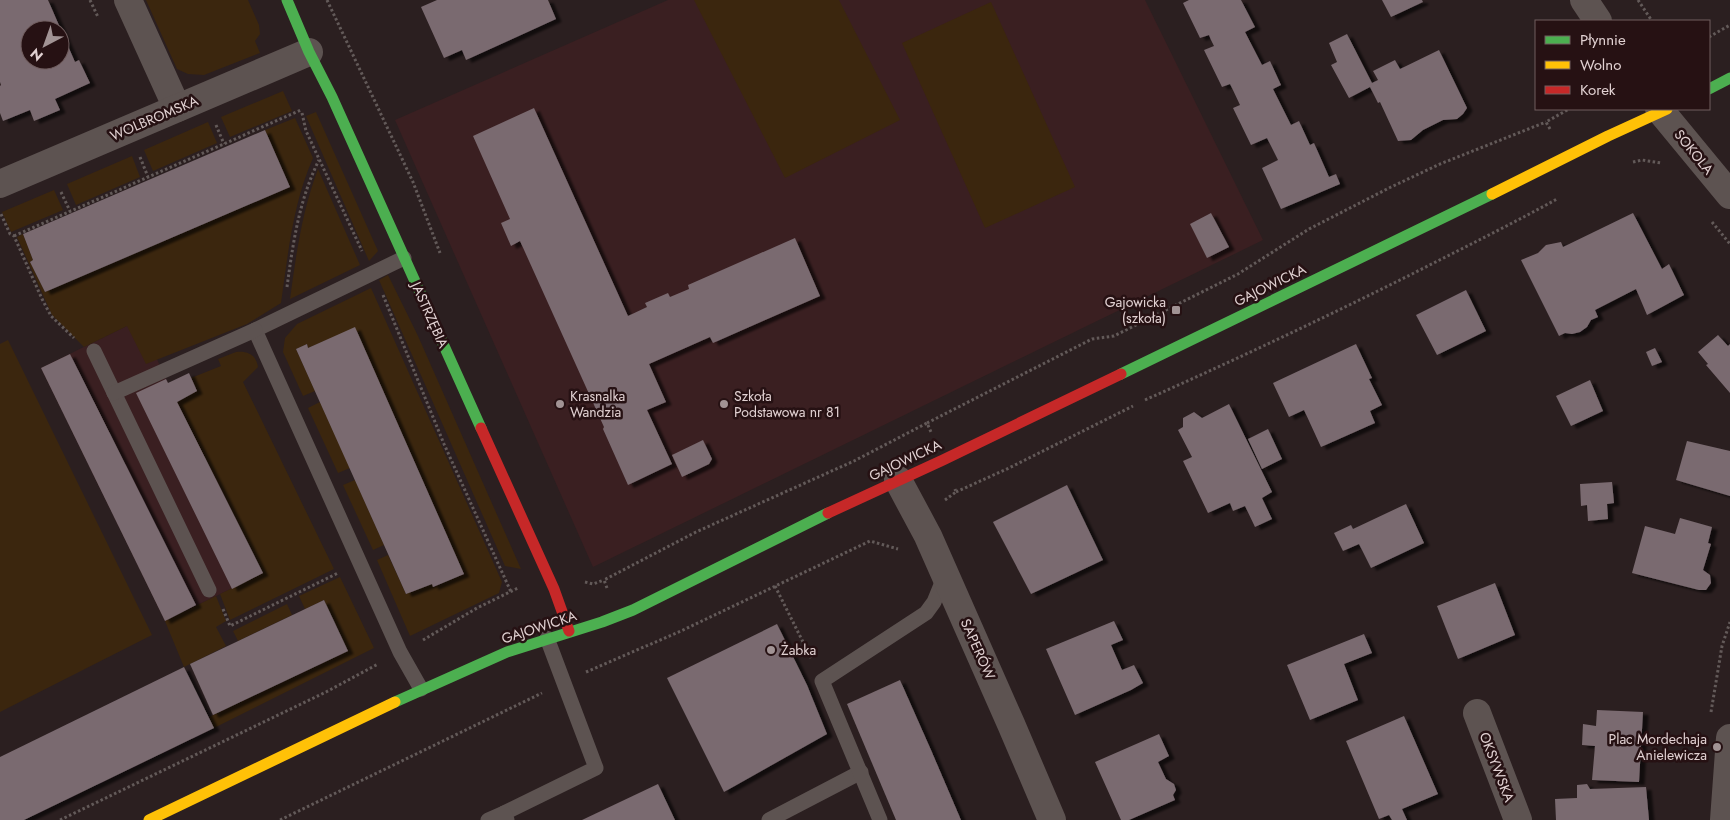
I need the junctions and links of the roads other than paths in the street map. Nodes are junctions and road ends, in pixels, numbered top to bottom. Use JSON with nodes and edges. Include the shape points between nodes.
{"nodes":[{"id":1,"x":128,"y":0,"type":"edge"},
{"id":2,"x":288,"y":0,"type":"edge"},
{"id":3,"x":1584,"y":0,"type":"edge"},
{"id":4,"x":1597,"y":20,"type":"edge"},
{"id":5,"x":309,"y":52,"type":"junction"},
{"id":6,"x":1730,"y":78,"type":"edge"},
{"id":7,"x":1710,"y":88,"type":"edge"},
{"id":8,"x":177,"y":108,"type":"junction"},
{"id":9,"x":1662,"y":110,"type":"edge"},
{"id":10,"x":0,"y":184,"type":"edge"},
{"id":11,"x":1730,"y":195,"type":"edge"},
{"id":12,"x":404,"y":258,"type":"junction"},
{"id":13,"x":255,"y":330,"type":"junction"},
{"id":14,"x":94,"y":351,"type":"road end"},
{"id":15,"x":114,"y":392,"type":"junction"},
{"id":16,"x":898,"y":480,"type":"junction"},
{"id":17,"x":945,"y":575,"type":"junction"},
{"id":18,"x":209,"y":590,"type":"road end"},
{"id":19,"x":569,"y":631,"type":"junction"},
{"id":20,"x":547,"y":638,"type":"junction"},
{"id":21,"x":421,"y":689,"type":"junction"},
{"id":22,"x":1477,"y":713,"type":"dead end"},
{"id":23,"x":1730,"y":738,"type":"edge"},
{"id":24,"x":861,"y":772,"type":"junction"},
{"id":25,"x":505,"y":816,"type":"edge"},
{"id":26,"x":149,"y":820,"type":"edge"},
{"id":27,"x":488,"y":820,"type":"edge"},
{"id":28,"x":769,"y":820,"type":"edge"},
{"id":29,"x":880,"y":820,"type":"edge"},
{"id":30,"x":1052,"y":820,"type":"edge"},
{"id":31,"x":1518,"y":820,"type":"edge"},
{"id":32,"x":1724,"y":820,"type":"edge"}],
"edges":[{"from":1,"to":8,"type":"street"},
{"from":2,"to":5,"type":"street","name":"JASTRZĘBIA"},
{"from":3,"to":4,"type":"street"},
{"from":5,"to":8,"type":"street","name":"WOLBROMSKA"},
{"from":5,"to":12,"type":"street","name":"JASTRZĘBIA"},
{"from":6,"to":7,"type":"street"},
{"from":8,"to":10,"type":"street","name":"WOLBROMSKA"},
{"from":9,"to":11,"type":"street","name":"SOKOLA"},
{"from":9,"to":16,"type":"street","name":"GAJOWICKA"},
{"from":12,"to":13,"type":"lane"},
{"from":12,"to":19,"type":"street","name":"JASTRZĘBIA","via":[[554,589]]},
{"from":13,"to":15,"type":"lane"},
{"from":13,"to":21,"type":"lane","via":[[400,652]]},
{"from":14,"to":15,"type":"lane"},
{"from":15,"to":18,"type":"lane"},
{"from":16,"to":17,"type":"street","name":"SAPERÓW"},
{"from":16,"to":19,"type":"street","name":"GAJOWICKA","via":[[619,616]]},
{"from":17,"to":24,"type":"lane","via":[[934,602],[926,612],[822,681]]},
{"from":17,"to":30,"type":"street","name":"SAPERÓW"},
{"from":19,"to":20,"type":"street","name":"GAJOWICKA"},
{"from":20,"to":21,"type":"street","name":"GAJOWICKA"},
{"from":20,"to":25,"type":"lane","via":[[596,768]]},
{"from":21,"to":26,"type":"street","name":"GAJOWICKA"},
{"from":22,"to":31,"type":"street","name":"OKSYWSKA"},
{"from":23,"to":32,"type":"street"},
{"from":24,"to":28,"type":"lane"},
{"from":24,"to":29,"type":"lane"},
{"from":25,"to":27,"type":"lane"}]}
